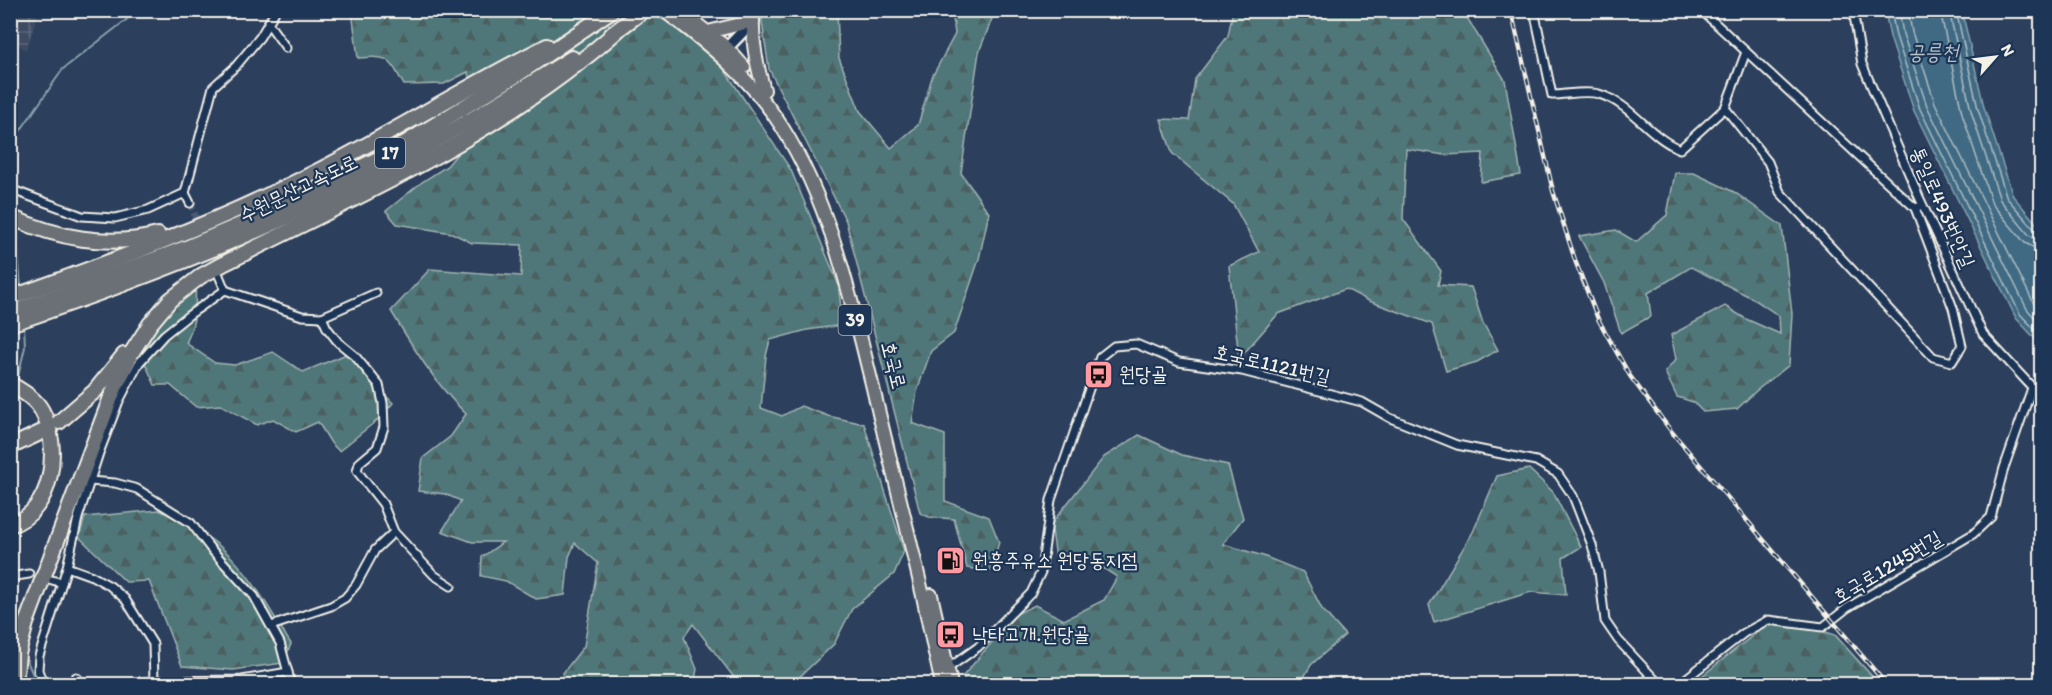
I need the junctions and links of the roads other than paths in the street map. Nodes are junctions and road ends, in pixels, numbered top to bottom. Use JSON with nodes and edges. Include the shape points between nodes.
{"nodes":[{"id":1,"x":276,"y":10,"type":"edge"},
{"id":2,"x":663,"y":10,"type":"edge"},
{"id":3,"x":679,"y":10,"type":"edge"},
{"id":4,"x":1534,"y":10,"type":"edge"},
{"id":5,"x":1701,"y":10,"type":"edge"},
{"id":6,"x":1853,"y":10,"type":"edge"},
{"id":7,"x":607,"y":14,"type":"edge"},
{"id":8,"x":639,"y":14,"type":"edge"},
{"id":9,"x":755,"y":16,"type":"edge"},
{"id":10,"x":268,"y":23,"type":"junction"},
{"id":11,"x":618,"y":30,"type":"junction"},
{"id":12,"x":708,"y":32,"type":"junction"},
{"id":13,"x":286,"y":48,"type":"dead end"},
{"id":14,"x":724,"y":51,"type":"junction"},
{"id":15,"x":1746,"y":52,"type":"junction"},
{"id":16,"x":764,"y":90,"type":"junction"},
{"id":17,"x":1725,"y":108,"type":"junction"},
{"id":18,"x":10,"y":189,"type":"edge"},
{"id":19,"x":185,"y":193,"type":"junction"},
{"id":20,"x":190,"y":203,"type":"tunnel mouth"},
{"id":21,"x":1923,"y":205,"type":"junction"},
{"id":22,"x":245,"y":206,"type":"junction"},
{"id":23,"x":1915,"y":208,"type":"junction"},
{"id":24,"x":10,"y":217,"type":"edge"},
{"id":25,"x":219,"y":273,"type":"tunnel mouth"},
{"id":26,"x":225,"y":290,"type":"junction"},
{"id":27,"x":376,"y":293,"type":"dead end"},
{"id":28,"x":10,"y":298,"type":"edge"},
{"id":29,"x":170,"y":300,"type":"junction"},
{"id":30,"x":10,"y":313,"type":"edge"},
{"id":31,"x":27,"y":313,"type":"junction"},
{"id":32,"x":322,"y":317,"type":"junction"},
{"id":33,"x":10,"y":324,"type":"edge"},
{"id":34,"x":10,"y":384,"type":"edge"},
{"id":35,"x":2032,"y":388,"type":"junction"},
{"id":36,"x":2042,"y":398,"type":"edge"},
{"id":37,"x":59,"y":422,"type":"dead end"},
{"id":38,"x":44,"y":431,"type":"dead end"},
{"id":39,"x":10,"y":447,"type":"edge"},
{"id":40,"x":89,"y":482,"type":"junction"},
{"id":41,"x":10,"y":525,"type":"edge"},
{"id":42,"x":394,"y":532,"type":"junction"},
{"id":43,"x":67,"y":567,"type":"junction"},
{"id":44,"x":29,"y":574,"type":"dead end"},
{"id":45,"x":52,"y":580,"type":"dead end"},
{"id":46,"x":10,"y":581,"type":"edge"},
{"id":47,"x":62,"y":583,"type":"junction"},
{"id":48,"x":451,"y":586,"type":"dead end"},
{"id":49,"x":271,"y":626,"type":"junction"},
{"id":50,"x":943,"y":670,"type":"junction"},
{"id":51,"x":288,"y":672,"type":"junction"},
{"id":52,"x":76,"y":677,"type":"dead end"},
{"id":53,"x":154,"y":681,"type":"junction"},
{"id":54,"x":15,"y":682,"type":"edge"},
{"id":55,"x":43,"y":684,"type":"edge"},
{"id":56,"x":83,"y":684,"type":"edge"},
{"id":57,"x":124,"y":684,"type":"edge"},
{"id":58,"x":291,"y":684,"type":"edge"},
{"id":59,"x":942,"y":684,"type":"edge"},
{"id":60,"x":951,"y":684,"type":"edge"},
{"id":61,"x":1659,"y":684,"type":"edge"},
{"id":62,"x":1679,"y":684,"type":"edge"}],
"edges":[{"from":1,"to":10,"type":"street"},
{"from":2,"to":14,"type":"main road","name":"호국로","number":"39"},
{"from":3,"to":12,"type":"main road","name":"호국로","number":"39"},
{"from":4,"to":17,"type":"street","via":[[1551,95],[1597,93],[1622,104],[1667,144],[1680,149]]},
{"from":5,"to":15,"type":"street"},
{"from":6,"to":21,"type":"street","name":"통일로493번안길","via":[[1862,64]]},
{"from":7,"to":22,"type":"highway","via":[[319,171]]},
{"from":7,"to":31,"type":"highway","name":"수원문산고속도로","number":"17","via":[[386,155],[209,239]]},
{"from":8,"to":11,"type":"highway","name":"수원문산고속도로","number":"17"},
{"from":9,"to":12,"type":"main road"},
{"from":9,"to":14,"type":"main road"},
{"from":9,"to":16,"type":"main road","via":[[753,46]]},
{"from":10,"to":13,"type":"street"},
{"from":10,"to":19,"type":"street","via":[[236,66],[213,87]]},
{"from":11,"to":29,"type":"highway","via":[[587,57],[489,126],[201,276]]},
{"from":11,"to":31,"type":"highway","name":"수원문산고속도로","number":"17","via":[[477,118],[316,204],[144,278]]},
{"from":12,"to":14,"type":"main road","name":"호국로","number":"39"},
{"from":14,"to":16,"type":"main road","name":"호국로","number":"39"},
{"from":14,"to":50,"type":"main road","name":"호국로","number":"39","via":[[783,128],[829,225]]},
{"from":15,"to":17,"type":"street"},
{"from":15,"to":23,"type":"street"},
{"from":16,"to":50,"type":"main road","name":"호국로","number":"39","via":[[788,122],[834,220],[890,431]]},
{"from":17,"to":23,"type":"street","via":[[1768,162],[1780,192],[1933,357],[1952,362],[1962,346],[1953,308]]},
{"from":18,"to":19,"type":"street","via":[[82,216],[114,218],[148,210]]},
{"from":19,"to":20,"type":"street"},
{"from":21,"to":23,"type":"street"},
{"from":21,"to":35,"type":"street","name":"통일로493번안길","via":[[1983,334]]},
{"from":22,"to":24,"type":"highway","via":[[145,238],[96,241],[47,232]]},
{"from":22,"to":28,"type":"highway"},
{"from":25,"to":26,"type":"street"},
{"from":26,"to":32,"type":"street","via":[[302,316]]},
{"from":26,"to":40,"type":"street","via":[[164,335],[139,363],[118,401]]},
{"from":27,"to":32,"type":"street"},
{"from":29,"to":37,"type":"highway","via":[[151,318],[95,391]]},
{"from":29,"to":54,"type":"highway","via":[[140,339],[113,392],[28,618]]},
{"from":30,"to":31,"type":"highway","name":"수원문산고속도로","number":"17"},
{"from":31,"to":33,"type":"highway","name":"수원문산고속도로","number":"17"},
{"from":32,"to":42,"type":"street","via":[[338,342],[379,385],[384,427],[377,448],[359,462],[357,471],[383,504]]},
{"from":34,"to":41,"type":"highway","via":[[26,393],[42,410],[53,450],[52,473],[43,494],[33,510]]},
{"from":35,"to":36,"type":"street","name":"통일로493번안길"},
{"from":35,"to":62,"type":"street","name":"호국로1245번길","via":[[1991,517],[1973,534],[1847,608],[1823,627],[1768,620],[1744,633]]},
{"from":38,"to":39,"type":"highway"},
{"from":40,"to":43,"type":"street"},
{"from":40,"to":49,"type":"street","via":[[137,489],[191,524],[254,596]]},
{"from":42,"to":48,"type":"street","via":[[434,575]]},
{"from":42,"to":49,"type":"street","via":[[375,550],[345,598]]},
{"from":43,"to":47,"type":"street"},
{"from":43,"to":53,"type":"street","via":[[111,586],[125,599],[153,644]]},
{"from":44,"to":46,"type":"street"},
{"from":45,"to":47,"type":"street"},
{"from":47,"to":55,"type":"street","via":[[39,656]]},
{"from":49,"to":51,"type":"street"},
{"from":50,"to":59,"type":"main road","name":"호국로","number":"39"},
{"from":50,"to":60,"type":"main road","name":"호국로","number":"39"},
{"from":50,"to":61,"type":"street","name":"호국로1121번길","via":[[978,647],[1031,593],[1041,572],[1051,500],[1100,357],[1114,346],[1136,344],[1179,362],[1242,371],[1362,402],[1457,446],[1536,461],[1558,474],[1573,496],[1592,545],[1605,621]]},
{"from":51,"to":53,"type":"street","via":[[242,680]]},
{"from":51,"to":58,"type":"street"},
{"from":52,"to":56,"type":"street"},
{"from":53,"to":57,"type":"street"}]}
